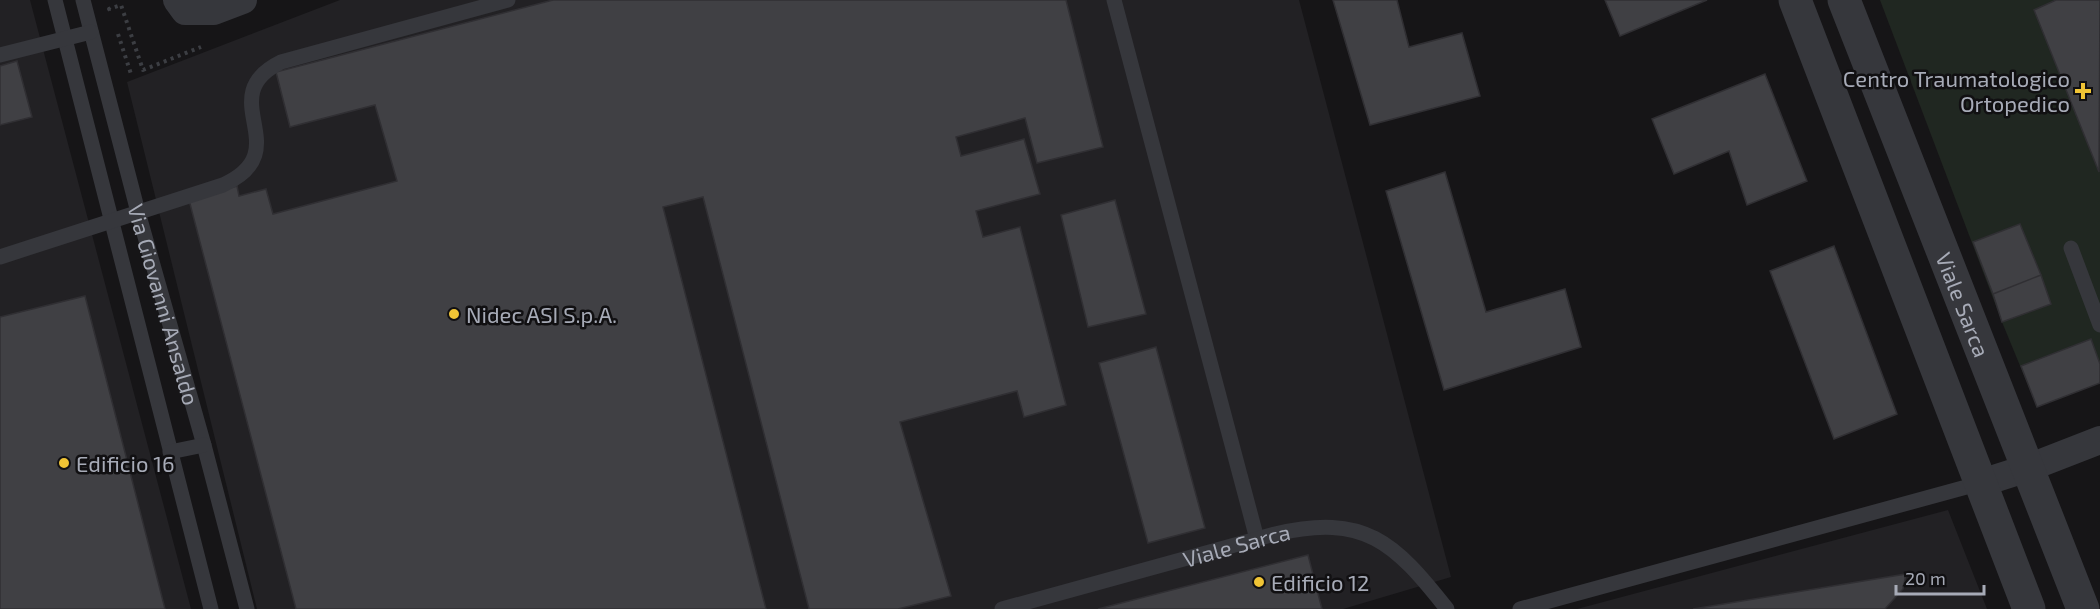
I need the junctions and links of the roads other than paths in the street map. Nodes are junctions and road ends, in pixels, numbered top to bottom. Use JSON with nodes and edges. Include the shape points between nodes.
{"nodes":[{"id":1,"x":55,"y":0,"type":"edge"},
{"id":2,"x":83,"y":0,"type":"edge"},
{"id":3,"x":243,"y":0,"type":"edge"},
{"id":4,"x":508,"y":0,"type":"edge"},
{"id":5,"x":1114,"y":0,"type":"edge"},
{"id":6,"x":1795,"y":0,"type":"edge"},
{"id":7,"x":1844,"y":0,"type":"edge"},
{"id":8,"x":181,"y":5,"type":"edge"},
{"id":9,"x":91,"y":32,"type":"junction"},
{"id":10,"x":65,"y":39,"type":"junction"},
{"id":11,"x":0,"y":55,"type":"edge"},
{"id":12,"x":138,"y":213,"type":"junction"},
{"id":13,"x":111,"y":222,"type":"junction"},
{"id":14,"x":2071,"y":248,"type":"dead end"},
{"id":15,"x":0,"y":257,"type":"edge"},
{"id":16,"x":2095,"y":298,"type":"edge"},
{"id":17,"x":2100,"y":325,"type":"edge"},
{"id":18,"x":2100,"y":440,"type":"edge"},
{"id":19,"x":204,"y":445,"type":"junction"},
{"id":20,"x":170,"y":452,"type":"junction"},
{"id":21,"x":2028,"y":468,"type":"junction"},
{"id":22,"x":1981,"y":483,"type":"junction"},
{"id":23,"x":1257,"y":539,"type":"junction"},
{"id":24,"x":1567,"y":603,"type":"edge"},
{"id":25,"x":211,"y":609,"type":"edge"},
{"id":26,"x":247,"y":609,"type":"edge"},
{"id":27,"x":1002,"y":609,"type":"edge"},
{"id":28,"x":1447,"y":609,"type":"edge"},
{"id":29,"x":1520,"y":609,"type":"edge"},
{"id":30,"x":2029,"y":609,"type":"edge"},
{"id":31,"x":2082,"y":609,"type":"edge"}],
"edges":[{"from":1,"to":10,"type":"lane","name":"Via Giovanni Ansaldo"},
{"from":2,"to":9,"type":"lane","name":"Via Giovanni Ansaldo"},
{"from":3,"to":8,"type":"street","via":[[214,11]]},
{"from":4,"to":12,"type":"lane","via":[[270,68],[259,76],[251,92],[258,143],[252,164],[245,172],[223,186]]},
{"from":5,"to":23,"type":"lane"},
{"from":6,"to":22,"type":"street"},
{"from":7,"to":21,"type":"street","name":"Viale Sarca"},
{"from":9,"to":10,"type":"lane"},
{"from":9,"to":12,"type":"lane","name":"Via Giovanni Ansaldo"},
{"from":10,"to":11,"type":"lane"},
{"from":10,"to":13,"type":"lane","name":"Via Giovanni Ansaldo"},
{"from":12,"to":13,"type":"lane"},
{"from":12,"to":19,"type":"lane","name":"Via Giovanni Ansaldo"},
{"from":13,"to":15,"type":"lane"},
{"from":13,"to":20,"type":"lane","name":"Via Giovanni Ansaldo"},
{"from":14,"to":16,"type":"lane"},
{"from":16,"to":17,"type":"lane"},
{"from":18,"to":21,"type":"street"},
{"from":19,"to":20,"type":"lane"},
{"from":19,"to":26,"type":"lane","name":"Via Giovanni Ansaldo"},
{"from":20,"to":25,"type":"lane","name":"Via Giovanni Ansaldo"},
{"from":21,"to":22,"type":"street"},
{"from":21,"to":31,"type":"street","name":"Viale Sarca"},
{"from":22,"to":24,"type":"lane"},
{"from":22,"to":30,"type":"street"},
{"from":23,"to":27,"type":"lane","name":"Viale Sarca"},
{"from":23,"to":28,"type":"lane","name":"Viale Sarca","via":[[1313,526],[1340,527],[1365,534],[1397,552]]},
{"from":24,"to":29,"type":"lane"}]}
